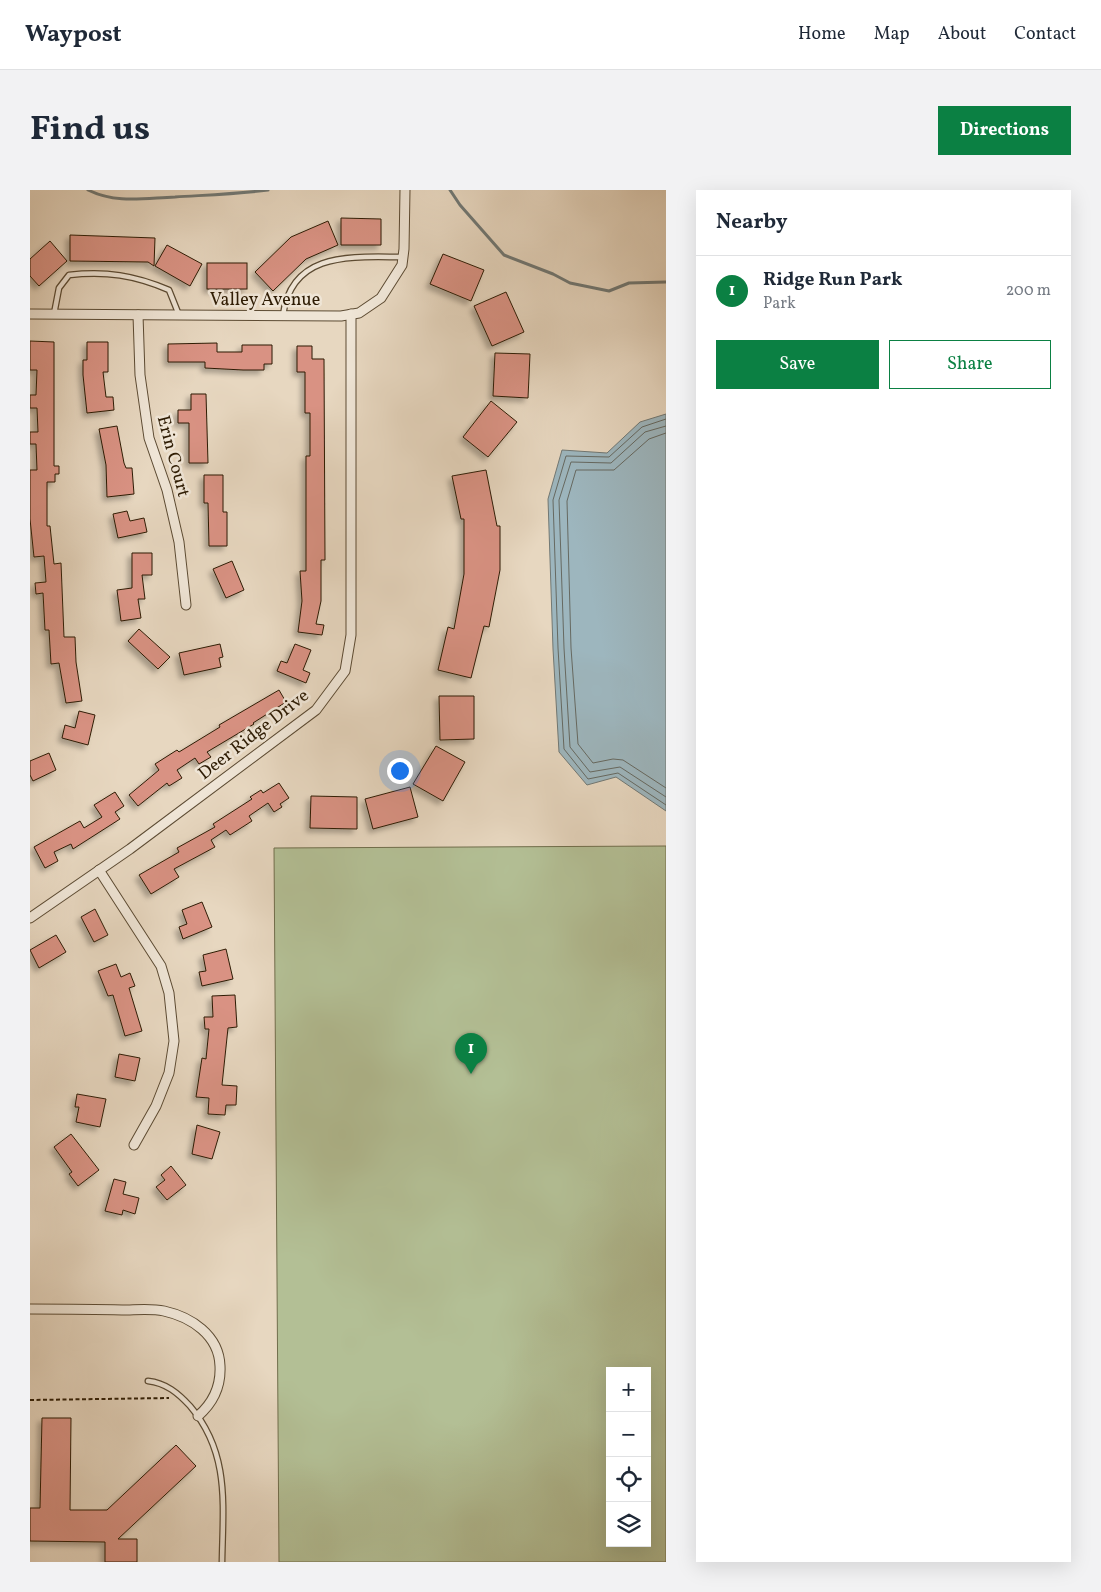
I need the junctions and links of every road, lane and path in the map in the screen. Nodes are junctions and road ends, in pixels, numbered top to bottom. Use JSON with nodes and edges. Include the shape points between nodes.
{"nodes":[{"id":1,"x":405,"y":190,"type":"edge"},
{"id":2,"x":403,"y":257,"type":"junction"},
{"id":3,"x":30,"y":314,"type":"edge"},
{"id":4,"x":54,"y":314,"type":"junction"},
{"id":5,"x":351,"y":314,"type":"junction"},
{"id":6,"x":138,"y":315,"type":"junction"},
{"id":7,"x":179,"y":315,"type":"junction"},
{"id":8,"x":283,"y":315,"type":"junction"},
{"id":9,"x":186,"y":605,"type":"dead end"},
{"id":10,"x":99,"y":870,"type":"junction"},
{"id":11,"x":30,"y":918,"type":"edge"},
{"id":12,"x":134,"y":1146,"type":"dead end"},
{"id":13,"x":30,"y":1308,"type":"edge"},
{"id":14,"x":148,"y":1381,"type":"dead end"},
{"id":15,"x":182,"y":1398,"type":"junction"},
{"id":16,"x":30,"y":1400,"type":"edge"},
{"id":17,"x":198,"y":1416,"type":"junction"},
{"id":18,"x":222,"y":1562,"type":"edge"}],
"edges":[{"from":1,"to":2,"type":"street","name":"Valley Avenue"},
{"from":2,"to":5,"type":"street","name":"Valley Avenue","via":[[402,265],[381,298],[359,313]]},
{"from":2,"to":8,"type":"lane","via":[[330,259],[303,276],[290,290]]},
{"from":3,"to":4,"type":"street","name":"Valley Avenue"},
{"from":4,"to":6,"type":"street","name":"Valley Avenue"},
{"from":4,"to":7,"type":"lane","via":[[59,288],[69,275],[96,272],[141,278],[168,290]]},
{"from":5,"to":8,"type":"street","name":"Valley Avenue"},
{"from":5,"to":10,"type":"street","name":"Deer Ridge Drive","via":[[351,635],[345,671],[316,710]]},
{"from":6,"to":7,"type":"street","name":"Valley Avenue"},
{"from":6,"to":9,"type":"street","name":"Erin Court","via":[[140,375],[149,438],[167,490],[177,534]]},
{"from":7,"to":8,"type":"street","name":"Valley Avenue"},
{"from":10,"to":11,"type":"street","name":"Deer Ridge Drive"},
{"from":10,"to":12,"type":"street","via":[[161,966],[169,993],[174,1041],[169,1073],[156,1106]]},
{"from":13,"to":17,"type":"street","via":[[162,1310],[194,1323],[214,1344],[220,1361],[216,1391],[208,1407]]},
{"from":14,"to":15,"type":"lane","via":[[168,1386]]},
{"from":15,"to":16,"type":"path"},
{"from":15,"to":17,"type":"lane"},
{"from":17,"to":18,"type":"lane","via":[[211,1437],[221,1469]]}]}
